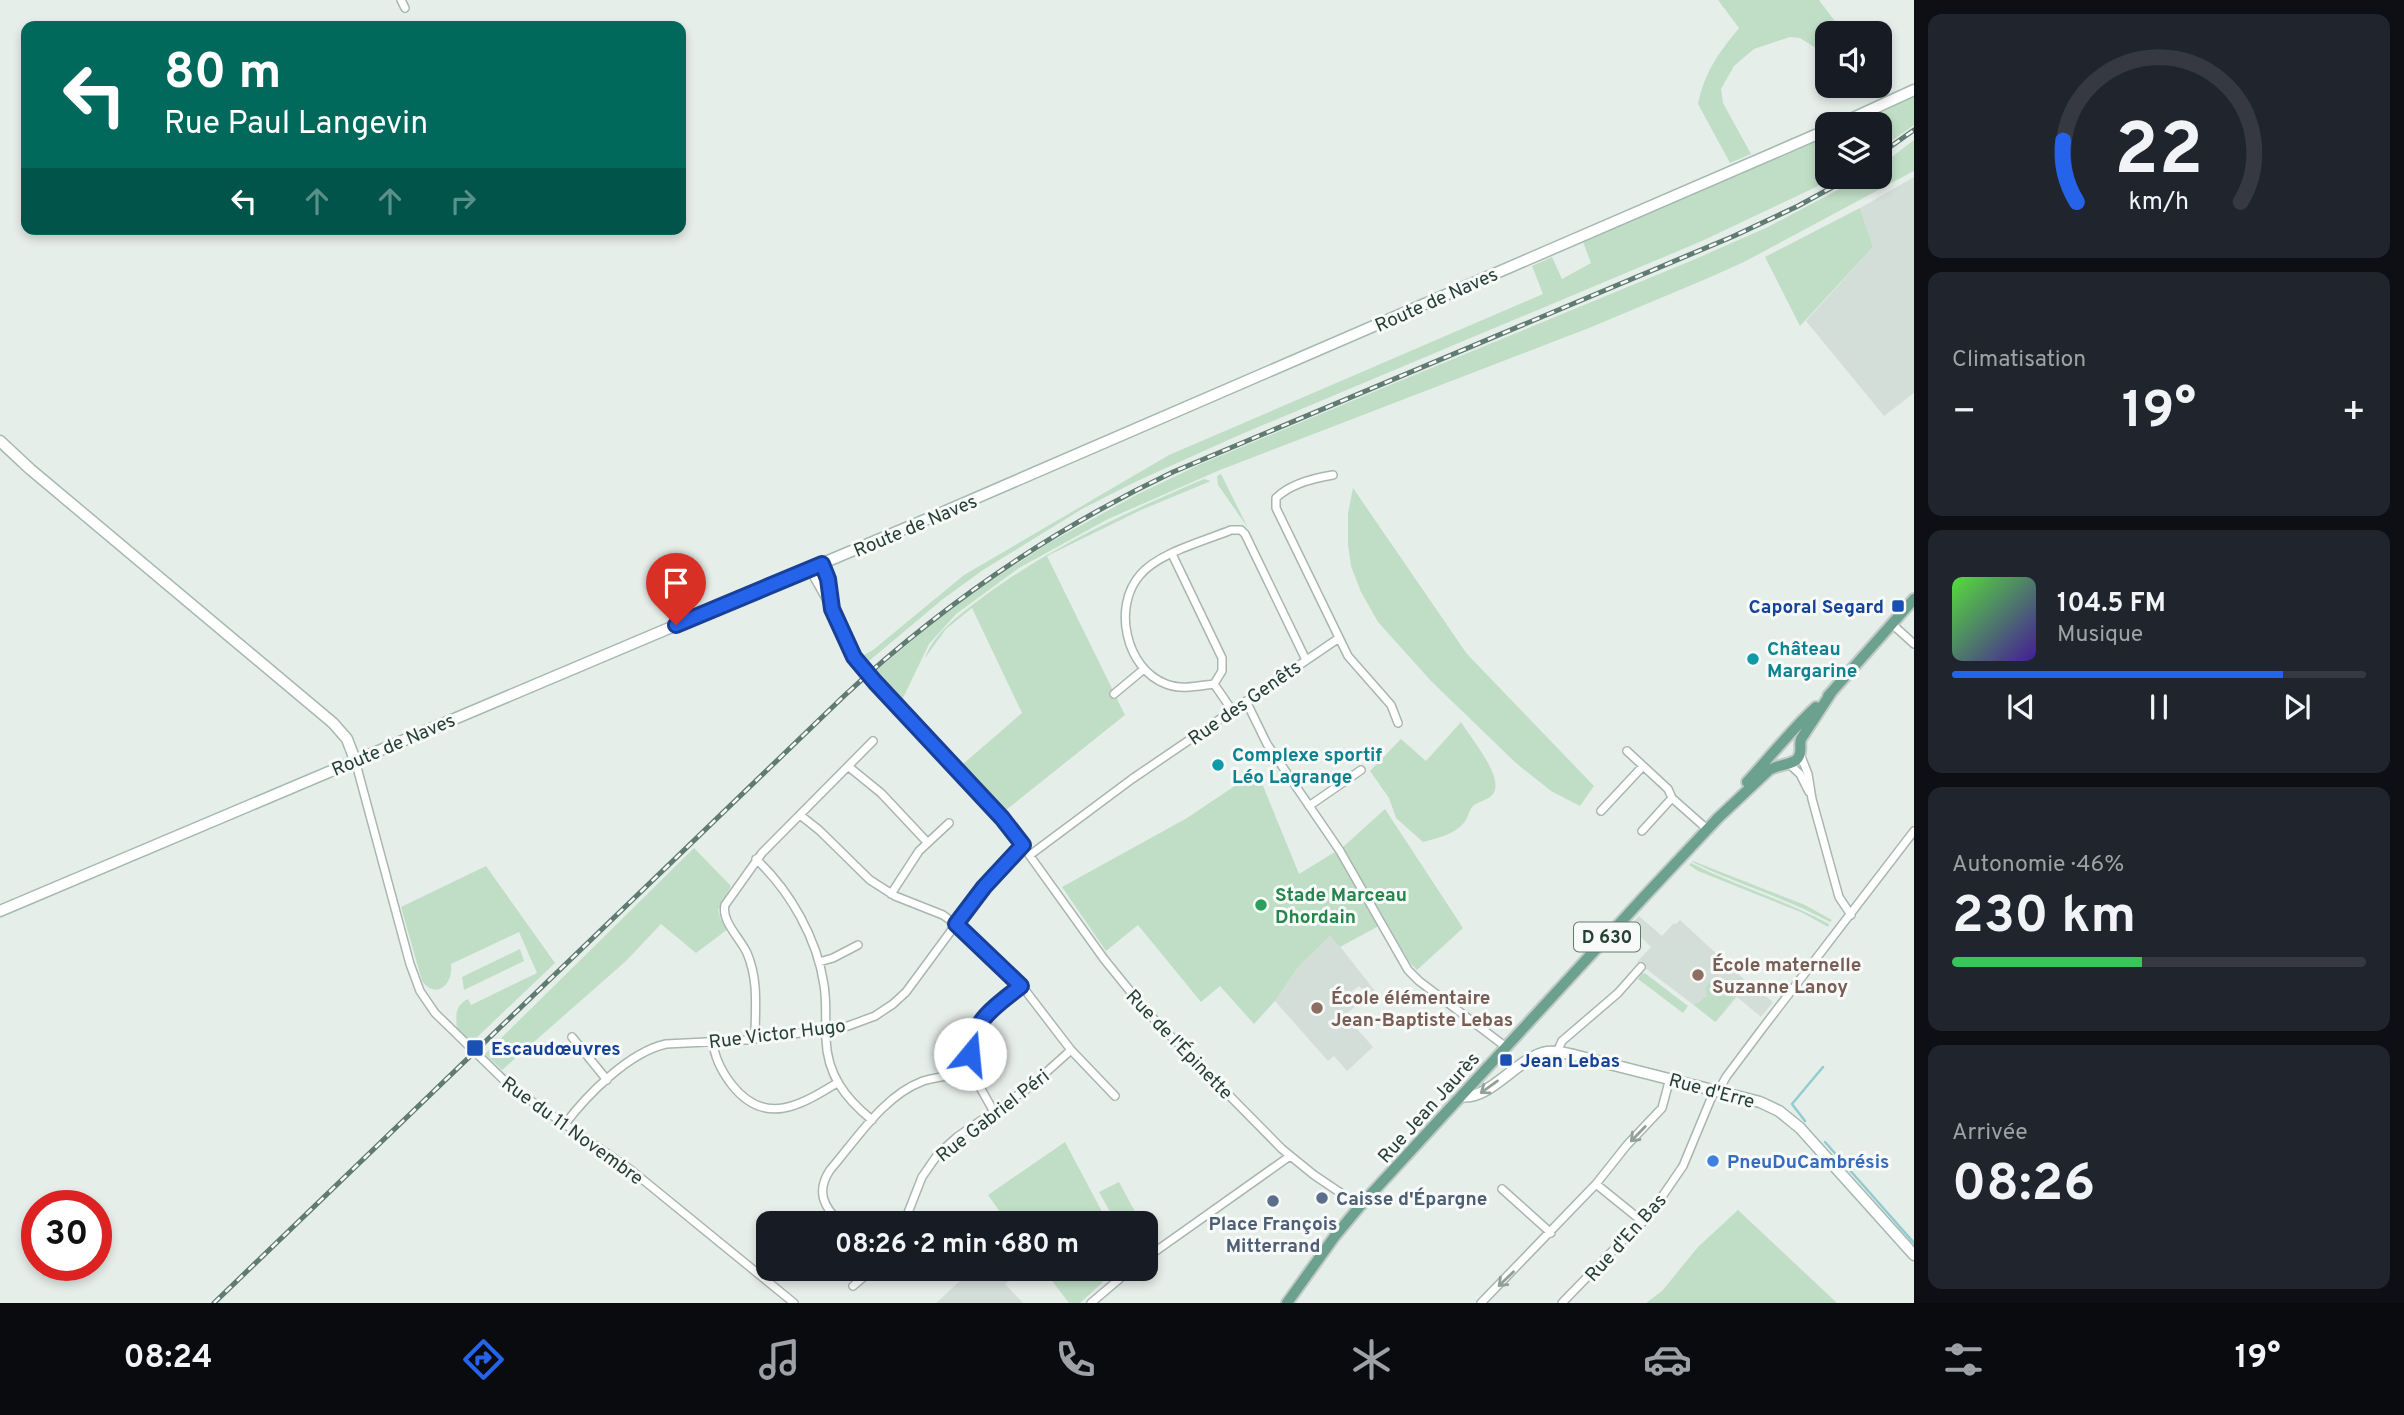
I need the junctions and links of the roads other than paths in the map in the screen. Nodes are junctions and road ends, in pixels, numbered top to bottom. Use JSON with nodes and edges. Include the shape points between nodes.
{"nodes":[{"id":1,"x":1911,"y":91,"type":"edge"},
{"id":2,"x":1866,"y":112,"type":"edge"},
{"id":3,"x":1815,"y":135,"type":"edge"},
{"id":4,"x":0,"y":442,"type":"edge"},
{"id":5,"x":1333,"y":475,"type":"dead end"},
{"id":6,"x":1172,"y":554,"type":"junction"},
{"id":7,"x":822,"y":564,"type":"junction"},
{"id":8,"x":810,"y":569,"type":"junction"},
{"id":9,"x":1914,"y":599,"type":"edge"},
{"id":10,"x":832,"y":609,"type":"junction"},
{"id":11,"x":1892,"y":624,"type":"junction"},
{"id":12,"x":1339,"y":638,"type":"junction"},
{"id":13,"x":1914,"y":643,"type":"edge"},
{"id":14,"x":1306,"y":660,"type":"junction"},
{"id":15,"x":1144,"y":669,"type":"junction"},
{"id":16,"x":1214,"y":684,"type":"junction"},
{"id":17,"x":1831,"y":693,"type":"junction"},
{"id":18,"x":1114,"y":694,"type":"dead end"},
{"id":19,"x":1246,"y":701,"type":"junction"},
{"id":20,"x":1232,"y":710,"type":"junction"},
{"id":21,"x":1398,"y":723,"type":"dead end"},
{"id":22,"x":1785,"y":740,"type":"junction"},
{"id":23,"x":873,"y":741,"type":"dead end"},
{"id":24,"x":1799,"y":749,"type":"junction"},
{"id":25,"x":1627,"y":751,"type":"dead end"},
{"id":26,"x":1776,"y":751,"type":"junction"},
{"id":27,"x":355,"y":760,"type":"junction"},
{"id":28,"x":1787,"y":763,"type":"junction"},
{"id":29,"x":849,"y":766,"type":"junction"},
{"id":30,"x":1643,"y":766,"type":"junction"},
{"id":31,"x":1361,"y":771,"type":"dead end"},
{"id":32,"x":1672,"y":798,"type":"junction"},
{"id":33,"x":1812,"y":799,"type":"junction"},
{"id":34,"x":1309,"y":806,"type":"junction"},
{"id":35,"x":1601,"y":811,"type":"dead end"},
{"id":36,"x":800,"y":815,"type":"junction"},
{"id":37,"x":1718,"y":818,"type":"junction"},
{"id":38,"x":949,"y":824,"type":"dead end"},
{"id":39,"x":1707,"y":830,"type":"junction"},
{"id":40,"x":1642,"y":831,"type":"dead end"},
{"id":41,"x":1914,"y":831,"type":"edge"},
{"id":42,"x":927,"y":842,"type":"junction"},
{"id":43,"x":1023,"y":845,"type":"junction"},
{"id":44,"x":1030,"y":855,"type":"junction"},
{"id":45,"x":757,"y":859,"type":"junction"},
{"id":46,"x":891,"y":894,"type":"junction"},
{"id":47,"x":0,"y":911,"type":"edge"},
{"id":48,"x":1851,"y":915,"type":"junction"},
{"id":49,"x":956,"y":924,"type":"junction"},
{"id":50,"x":858,"y":945,"type":"dead end"},
{"id":51,"x":819,"y":962,"type":"junction"},
{"id":52,"x":1641,"y":967,"type":"dead end"},
{"id":53,"x":1021,"y":986,"type":"junction"},
{"id":54,"x":825,"y":1030,"type":"junction"},
{"id":55,"x":572,"y":1037,"type":"dead end"},
{"id":56,"x":755,"y":1039,"type":"junction"},
{"id":57,"x":713,"y":1041,"type":"junction"},
{"id":58,"x":1506,"y":1047,"type":"junction"},
{"id":59,"x":1071,"y":1050,"type":"junction"},
{"id":60,"x":1557,"y":1052,"type":"junction"},
{"id":61,"x":972,"y":1073,"type":"junction"},
{"id":62,"x":1670,"y":1078,"type":"junction"},
{"id":63,"x":607,"y":1080,"type":"junction"},
{"id":64,"x":837,"y":1083,"type":"junction"},
{"id":65,"x":1717,"y":1090,"type":"junction"},
{"id":66,"x":1115,"y":1096,"type":"dead end"},
{"id":67,"x":1462,"y":1096,"type":"junction"},
{"id":68,"x":994,"y":1112,"type":"junction"},
{"id":69,"x":873,"y":1120,"type":"junction"},
{"id":70,"x":565,"y":1124,"type":"junction"},
{"id":71,"x":1290,"y":1156,"type":"junction"},
{"id":72,"x":1596,"y":1185,"type":"junction"},
{"id":73,"x":1502,"y":1189,"type":"dead end"},
{"id":74,"x":1360,"y":1206,"type":"junction"},
{"id":75,"x":831,"y":1211,"type":"edge"},
{"id":76,"x":908,"y":1211,"type":"edge"},
{"id":77,"x":1643,"y":1222,"type":"junction"},
{"id":78,"x":1551,"y":1233,"type":"junction"},
{"id":79,"x":1158,"y":1250,"type":"edge"},
{"id":80,"x":1914,"y":1255,"type":"edge"},
{"id":81,"x":859,"y":1281,"type":"edge"},
{"id":82,"x":1117,"y":1281,"type":"edge"},
{"id":83,"x":853,"y":1286,"type":"dead end"},
{"id":84,"x":793,"y":1303,"type":"edge"},
{"id":85,"x":1091,"y":1303,"type":"edge"},
{"id":86,"x":1287,"y":1303,"type":"edge"},
{"id":87,"x":1481,"y":1303,"type":"edge"},
{"id":88,"x":1562,"y":1303,"type":"edge"}],
"edges":[{"from":1,"to":2,"type":"main road"},
{"from":3,"to":7,"type":"main road","name":"Route de Naves"},
{"from":4,"to":27,"type":"main road","via":[[333,723],[349,743]]},
{"from":5,"to":12,"type":"street","via":[[1280,494],[1275,505]]},
{"from":6,"to":14,"type":"street","via":[[1241,530]]},
{"from":6,"to":15,"type":"street","via":[[1138,576],[1126,604],[1129,638]]},
{"from":6,"to":16,"type":"street","via":[[1223,662]]},
{"from":7,"to":8,"type":"main road","name":"Route de Naves"},
{"from":7,"to":10,"type":"street","name":"Rue de l'Épinette"},
{"from":8,"to":10,"type":"street","name":"Rue de l'Épinette"},
{"from":8,"to":27,"type":"main road","name":"Route de Naves"},
{"from":9,"to":11,"type":"main road"},
{"from":10,"to":43,"type":"street","name":"Rue de l'Épinette","via":[[857,661]]},
{"from":11,"to":13,"type":"street"},
{"from":11,"to":17,"type":"main road"},
{"from":12,"to":14,"type":"street","name":"Rue des Genêts"},
{"from":12,"to":21,"type":"street","via":[[1353,664],[1391,705]]},
{"from":14,"to":19,"type":"street","name":"Rue des Genêts"},
{"from":15,"to":16,"type":"street","via":[[1175,687]]},
{"from":15,"to":18,"type":"street"},
{"from":16,"to":20,"type":"street"},
{"from":17,"to":22,"type":"main road"},
{"from":17,"to":24,"type":"main road"},
{"from":19,"to":20,"type":"street","name":"Rue des Genêts"},
{"from":19,"to":34,"type":"street","via":[[1266,744]]},
{"from":20,"to":44,"type":"street","name":"Rue des Genêts"},
{"from":22,"to":24,"type":"main road"},
{"from":22,"to":26,"type":"main road"},
{"from":23,"to":29,"type":"street"},
{"from":24,"to":28,"type":"main road","via":[[1797,760]]},
{"from":24,"to":33,"type":"street"},
{"from":25,"to":30,"type":"street"},
{"from":26,"to":28,"type":"main road"},
{"from":26,"to":37,"type":"main road","name":"Rue Jean Jaurès","number":"D 630"},
{"from":27,"to":47,"type":"main road","name":"Route de Naves"},
{"from":27,"to":70,"type":"street","name":"Rue du 11 Novembre","via":[[404,943],[426,1001],[511,1087]]},
{"from":28,"to":33,"type":"street","via":[[1800,774]]},
{"from":28,"to":37,"type":"main road","name":"Rue Jean Jaurès","number":"D 630","via":[[1769,770]]},
{"from":29,"to":36,"type":"street"},
{"from":29,"to":42,"type":"street"},
{"from":30,"to":32,"type":"street"},
{"from":30,"to":35,"type":"street"},
{"from":31,"to":34,"type":"street"},
{"from":32,"to":39,"type":"street"},
{"from":32,"to":40,"type":"street"},
{"from":33,"to":48,"type":"street","via":[[1839,897]]},
{"from":34,"to":58,"type":"street","via":[[1412,974]]},
{"from":36,"to":45,"type":"street"},
{"from":36,"to":46,"type":"street","via":[[864,876]]},
{"from":37,"to":39,"type":"main road","name":"Rue Jean Jaurès","number":"D 630"},
{"from":38,"to":42,"type":"street"},
{"from":39,"to":58,"type":"main road","name":"Rue Jean Jaurès","number":"D 630"},
{"from":41,"to":48,"type":"street","name":"Rue d'En Bas"},
{"from":42,"to":46,"type":"street"},
{"from":43,"to":44,"type":"street","name":"Rue de l'Épinette"},
{"from":43,"to":49,"type":"street","name":"Rue Victor Hugo"},
{"from":44,"to":71,"type":"street","name":"Rue de l'Épinette","via":[[1147,1012]]},
{"from":45,"to":51,"type":"street","via":[[782,887]]},
{"from":45,"to":56,"type":"street","via":[[724,909],[725,919],[752,966],[757,1000]]},
{"from":46,"to":49,"type":"street"},
{"from":48,"to":65,"type":"street","name":"Rue d'En Bas"},
{"from":49,"to":53,"type":"street"},
{"from":49,"to":54,"type":"street","name":"Rue Victor Hugo","via":[[893,1004],[862,1022]]},
{"from":50,"to":51,"type":"street"},
{"from":51,"to":54,"type":"street"},
{"from":52,"to":60,"type":"street","via":[[1562,1041]]},
{"from":53,"to":59,"type":"street"},
{"from":53,"to":61,"type":"street","via":[[977,1025],[970,1048]]},
{"from":54,"to":56,"type":"street","name":"Rue Victor Hugo"},
{"from":54,"to":64,"type":"street","via":[[827,1056]]},
{"from":55,"to":63,"type":"street"},
{"from":56,"to":57,"type":"street","name":"Rue Victor Hugo"},
{"from":57,"to":63,"type":"street","name":"Rue Victor Hugo","via":[[654,1047]]},
{"from":57,"to":64,"type":"street","via":[[717,1061],[731,1084],[762,1107],[791,1107]]},
{"from":58,"to":67,"type":"main road","name":"Rue Jean Jaurès","number":"D 630"},
{"from":59,"to":66,"type":"street"},
{"from":59,"to":68,"type":"street","name":"Rue Gabriel Péri"},
{"from":60,"to":62,"type":"main road","name":"Rue d'Erre"},
{"from":60,"to":67,"type":"main road","one_way":true,"via":[[1532,1057],[1478,1095]]},
{"from":61,"to":68,"type":"street"},
{"from":61,"to":69,"type":"street","via":[[912,1086]]},
{"from":62,"to":65,"type":"main road","name":"Rue d'Erre"},
{"from":62,"to":72,"type":"street","one_way":true,"via":[[1662,1108]]},
{"from":63,"to":70,"type":"street","name":"Rue Victor Hugo"},
{"from":64,"to":69,"type":"street"},
{"from":65,"to":77,"type":"street","name":"Rue d'En Bas","via":[[1683,1166]]},
{"from":65,"to":80,"type":"main road","name":"Rue d'Erre","via":[[1760,1102],[1790,1120]]},
{"from":67,"to":74,"type":"main road","name":"Rue Jean Jaurès","number":"D 630"},
{"from":68,"to":76,"type":"street","name":"Rue Gabriel Péri","via":[[933,1160]]},
{"from":69,"to":75,"type":"street","via":[[823,1182],[823,1202]]},
{"from":70,"to":84,"type":"street","name":"Rue du 11 Novembre","via":[[631,1170]]},
{"from":71,"to":74,"type":"street","name":"Rue de l'Épinette"},
{"from":71,"to":79,"type":"street"},
{"from":72,"to":77,"type":"street"},
{"from":72,"to":78,"type":"street"},
{"from":73,"to":78,"type":"street"},
{"from":74,"to":86,"type":"main road","name":"Rue Jean Jaurès","number":"D 630"},
{"from":77,"to":88,"type":"street","name":"Rue d'En Bas"},
{"from":78,"to":87,"type":"street","one_way":true},
{"from":81,"to":83,"type":"street"},
{"from":82,"to":85,"type":"street"}]}
